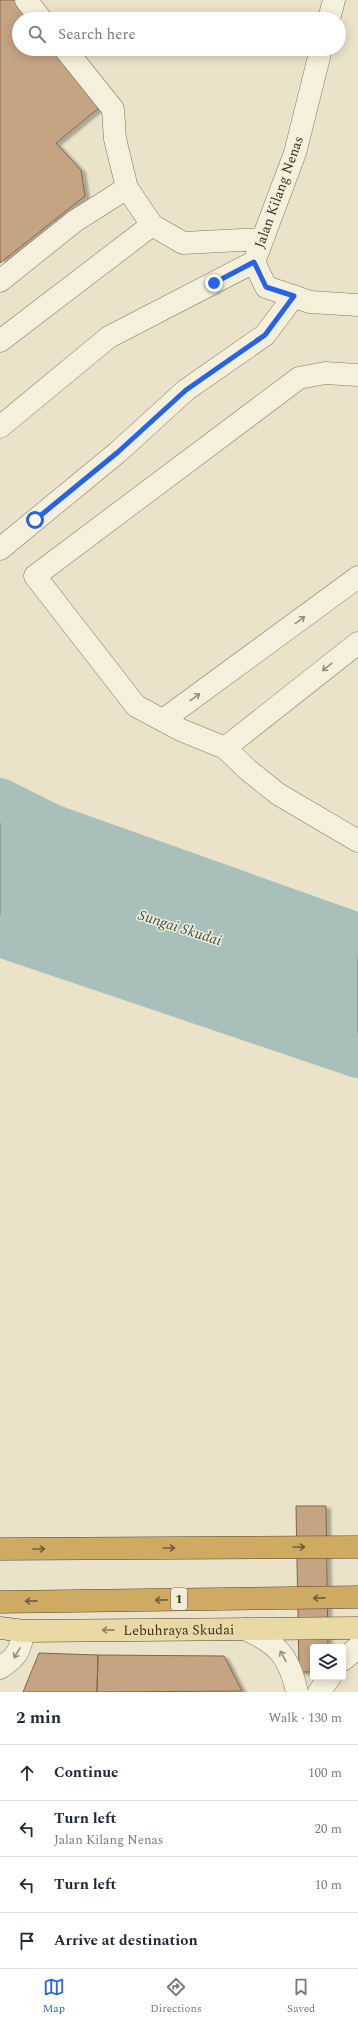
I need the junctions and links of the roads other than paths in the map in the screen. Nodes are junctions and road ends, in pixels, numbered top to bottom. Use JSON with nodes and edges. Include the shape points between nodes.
{"nodes":[{"id":1,"x":26,"y":0,"type":"edge"},
{"id":2,"x":334,"y":0,"type":"edge"},
{"id":3,"x":35,"y":12,"type":"edge"},
{"id":4,"x":331,"y":12,"type":"edge"},
{"id":5,"x":71,"y":56,"type":"edge"},
{"id":6,"x":320,"y":56,"type":"edge"},
{"id":7,"x":127,"y":188,"type":"junction"},
{"id":8,"x":152,"y":226,"type":"junction"},
{"id":9,"x":263,"y":239,"type":"junction"},
{"id":10,"x":254,"y":262,"type":"junction"},
{"id":11,"x":0,"y":281,"type":"edge"},
{"id":12,"x":294,"y":296,"type":"junction"},
{"id":13,"x":358,"y":305,"type":"edge"},
{"id":14,"x":0,"y":341,"type":"edge"},
{"id":15,"x":358,"y":375,"type":"edge"},
{"id":16,"x":0,"y":427,"type":"edge"},
{"id":17,"x":0,"y":549,"type":"edge"},
{"id":18,"x":358,"y":577,"type":"edge"},
{"id":19,"x":358,"y":643,"type":"edge"},
{"id":20,"x":164,"y":720,"type":"junction"},
{"id":21,"x":225,"y":748,"type":"junction"},
{"id":22,"x":358,"y":841,"type":"edge"},
{"id":23,"x":358,"y":1547,"type":"edge"},
{"id":24,"x":0,"y":1549,"type":"edge"},
{"id":25,"x":358,"y":1597,"type":"edge"},
{"id":26,"x":0,"y":1602,"type":"edge"},
{"id":27,"x":0,"y":1628,"type":"edge"},
{"id":28,"x":358,"y":1628,"type":"edge"},
{"id":29,"x":245,"y":1629,"type":"junction"},
{"id":30,"x":24,"y":1631,"type":"junction"},
{"id":31,"x":358,"y":1647,"type":"edge"},
{"id":32,"x":346,"y":1657,"type":"edge"},
{"id":33,"x":0,"y":1668,"type":"edge"},
{"id":34,"x":328,"y":1680,"type":"edge"},
{"id":35,"x":297,"y":1692,"type":"edge"},
{"id":36,"x":319,"y":1692,"type":"edge"}],
"edges":[{"from":1,"to":3,"type":"street"},
{"from":2,"to":4,"type":"street"},
{"from":5,"to":7,"type":"street","via":[[113,110],[115,139]]},
{"from":6,"to":9,"type":"street","name":"Jalan Kilang Nenas","via":[[296,153]]},
{"from":7,"to":8,"type":"street"},
{"from":7,"to":11,"type":"street","via":[[76,221]]},
{"from":8,"to":9,"type":"street","via":[[183,243]]},
{"from":8,"to":14,"type":"street"},
{"from":9,"to":10,"type":"street","name":"Jalan Kilang Nenas"},
{"from":10,"to":12,"type":"street","name":"Jalan Kilang Nenas","via":[[266,287]]},
{"from":10,"to":16,"type":"street","via":[[109,337]]},
{"from":12,"to":13,"type":"street","name":"Jalan Kilang Nenas","via":[[310,302]]},
{"from":12,"to":17,"type":"street","via":[[265,335],[186,390],[118,452]]},
{"from":15,"to":20,"type":"street","via":[[325,373],[299,378],[35,576],[136,706]]},
{"from":20,"to":18,"type":"street","one_way":true},
{"from":19,"to":21,"type":"street","one_way":true},
{"from":20,"to":21,"type":"street"},
{"from":21,"to":22,"type":"street","via":[[278,794]]},
{"from":24,"to":23,"type":"highway","one_way":true},
{"from":25,"to":26,"type":"highway","name":"Lebuhraya Skudai","number":"1","one_way":true},
{"from":27,"to":30,"type":"main road","name":"Lebuhraya Skudai"},
{"from":28,"to":29,"type":"main road","name":"Lebuhraya Skudai"},
{"from":29,"to":30,"type":"main road","name":"Lebuhraya Skudai","one_way":true},
{"from":35,"to":29,"type":"street","one_way":true,"via":[[280,1650],[267,1639]]},
{"from":30,"to":33,"type":"street","one_way":true,"via":[[21,1647],[14,1659]]},
{"from":31,"to":32,"type":"street"},
{"from":34,"to":36,"type":"street"}]}
